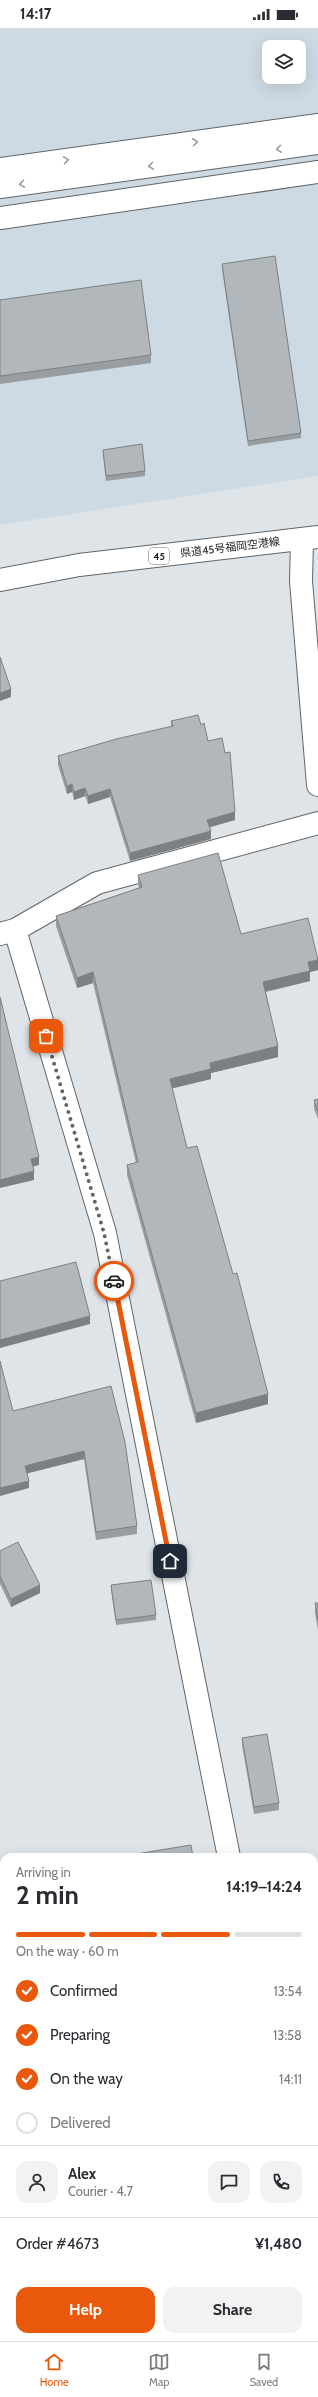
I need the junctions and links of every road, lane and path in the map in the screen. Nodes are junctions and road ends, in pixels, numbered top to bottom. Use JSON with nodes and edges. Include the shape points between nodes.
{"nodes":[{"id":1,"x":318,"y":125,"type":"edge"},
{"id":2,"x":318,"y":143,"type":"edge"},
{"id":3,"x":0,"y":169,"type":"edge"},
{"id":4,"x":318,"y":172,"type":"edge"},
{"id":5,"x":0,"y":187,"type":"edge"},
{"id":6,"x":0,"y":218,"type":"edge"},
{"id":7,"x":310,"y":538,"type":"edge"},
{"id":8,"x":0,"y":580,"type":"edge"},
{"id":9,"x":318,"y":785,"type":"edge"},
{"id":10,"x":318,"y":823,"type":"edge"},
{"id":11,"x":8,"y":932,"type":"edge"},
{"id":12,"x":228,"y":1853,"type":"edge"}],
"edges":[{"from":3,"to":1,"type":"street","one_way":true},
{"from":2,"to":5,"type":"street","one_way":true},
{"from":4,"to":6,"type":"street"},
{"from":7,"to":8,"type":"street","name":"県道45号福岡空港線","number":"45","via":[[79,565]]},
{"from":7,"to":9,"type":"street","via":[[301,581]]},
{"from":10,"to":11,"type":"street","via":[[97,883]]},
{"from":11,"to":12,"type":"street","via":[[104,1233]]}]}
